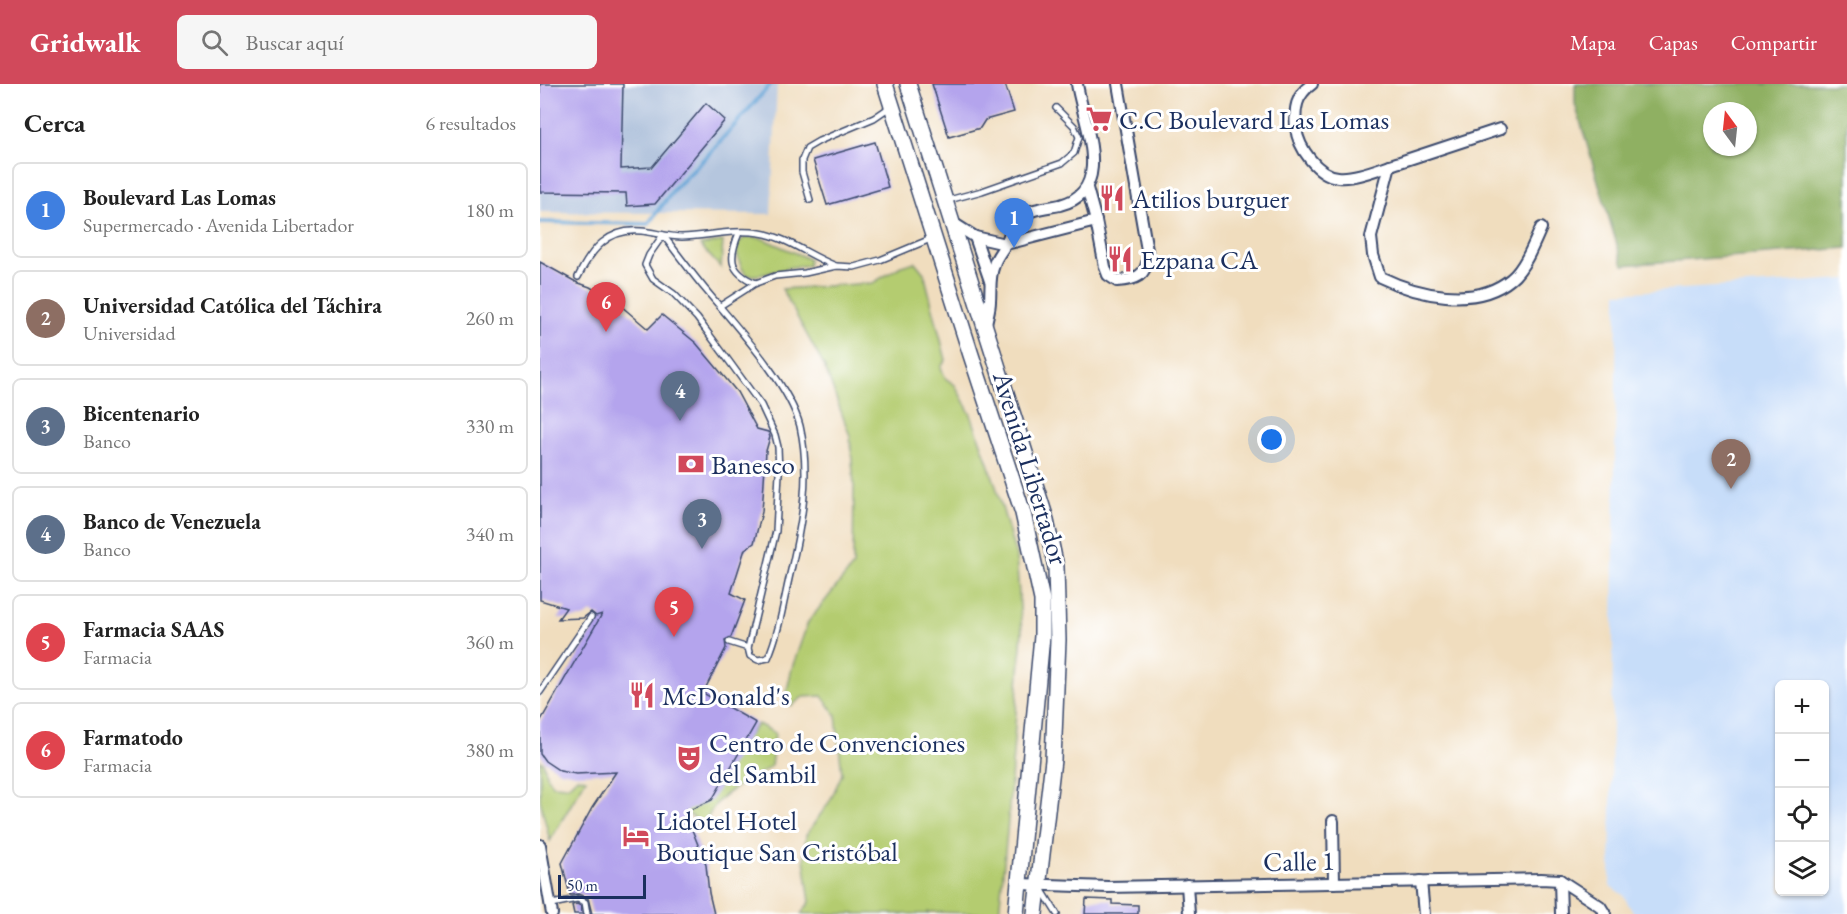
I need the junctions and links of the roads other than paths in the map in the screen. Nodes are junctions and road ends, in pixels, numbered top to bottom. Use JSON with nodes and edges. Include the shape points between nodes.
{"nodes":[{"id":1,"x":885,"y":84,"type":"edge"},
{"id":2,"x":908,"y":84,"type":"edge"},
{"id":3,"x":1077,"y":84,"type":"edge"},
{"id":4,"x":1118,"y":84,"type":"edge"},
{"id":5,"x":1312,"y":84,"type":"edge"},
{"id":6,"x":892,"y":106,"type":"junction"},
{"id":7,"x":1056,"y":108,"type":"dead end"},
{"id":8,"x":1500,"y":129,"type":"dead end"},
{"id":9,"x":1390,"y":165,"type":"junction"},
{"id":10,"x":1087,"y":188,"type":"junction"},
{"id":11,"x":810,"y":200,"type":"dead end"},
{"id":12,"x":945,"y":201,"type":"junction"},
{"id":13,"x":1096,"y":221,"type":"junction"},
{"id":14,"x":953,"y":223,"type":"junction"},
{"id":15,"x":1541,"y":228,"type":"dead end"},
{"id":16,"x":739,"y":232,"type":"junction"},
{"id":17,"x":663,"y":235,"type":"junction"},
{"id":18,"x":934,"y":237,"type":"junction"},
{"id":19,"x":975,"y":237,"type":"junction"},
{"id":20,"x":1006,"y":244,"type":"junction"},
{"id":21,"x":836,"y":267,"type":"junction"},
{"id":22,"x":579,"y":277,"type":"dead end"},
{"id":23,"x":990,"y":282,"type":"junction"},
{"id":24,"x":756,"y":283,"type":"junction"},
{"id":25,"x":720,"y":306,"type":"junction"},
{"id":26,"x":985,"y":327,"type":"junction"},
{"id":27,"x":591,"y":617,"type":"dead end"},
{"id":28,"x":729,"y":642,"type":"dead end"},
{"id":29,"x":748,"y":648,"type":"junction"},
{"id":30,"x":540,"y":692,"type":"edge"},
{"id":31,"x":1333,"y":821,"type":"dead end"},
{"id":32,"x":540,"y":845,"type":"edge"},
{"id":33,"x":1560,"y":880,"type":"junction"},
{"id":34,"x":1421,"y":881,"type":"junction"},
{"id":35,"x":1334,"y":883,"type":"junction"},
{"id":36,"x":1019,"y":884,"type":"junction"},
{"id":37,"x":1187,"y":885,"type":"junction"},
{"id":38,"x":1039,"y":886,"type":"junction"},
{"id":39,"x":552,"y":909,"type":"edge"},
{"id":40,"x":588,"y":914,"type":"edge"},
{"id":41,"x":1016,"y":914,"type":"edge"},
{"id":42,"x":1035,"y":914,"type":"edge"},
{"id":43,"x":1057,"y":914,"type":"edge"},
{"id":44,"x":1189,"y":914,"type":"edge"},
{"id":45,"x":1424,"y":914,"type":"edge"},
{"id":46,"x":1561,"y":914,"type":"edge"},
{"id":47,"x":1605,"y":914,"type":"edge"}],
"edges":[{"from":1,"to":6,"type":"main road","name":"Avenida Libertador"},
{"from":2,"to":12,"type":"main road","name":"Avenida Libertador"},
{"from":3,"to":10,"type":"street","via":[[1091,148],[1093,169]]},
{"from":4,"to":13,"type":"street","via":[[1148,256],[1144,272],[1137,278],[1116,281],[1108,275]]},
{"from":5,"to":9,"type":"street","via":[[1294,109],[1296,131],[1314,166],[1336,177]]},
{"from":6,"to":11,"type":"lane","via":[[807,148],[802,172]]},
{"from":6,"to":18,"type":"main road","name":"Avenida Libertador"},
{"from":7,"to":12,"type":"lane","via":[[1079,136],[1074,153],[1062,164]]},
{"from":8,"to":9,"type":"street"},
{"from":9,"to":15,"type":"street","via":[[1371,237],[1380,277],[1402,287],[1452,296],[1482,294],[1512,279],[1531,252]]},
{"from":10,"to":13,"type":"street"},
{"from":10,"to":20,"type":"street","via":[[1066,203],[1018,218]]},
{"from":12,"to":14,"type":"main road","name":"Avenida Libertador"},
{"from":13,"to":20,"type":"street"},
{"from":14,"to":19,"type":"street"},
{"from":14,"to":26,"type":"main road","name":"Avenida Libertador"},
{"from":16,"to":17,"type":"lane"},
{"from":16,"to":21,"type":"lane","via":[[761,233],[782,240]]},
{"from":16,"to":24,"type":"lane","via":[[733,249],[734,266],[743,278]]},
{"from":17,"to":22,"type":"lane","via":[[638,231],[607,239],[587,259]]},
{"from":17,"to":25,"type":"lane"},
{"from":17,"to":29,"type":"lane","via":[[645,265],[652,279],[674,294],[697,318],[750,388],[770,423],[778,447],[776,531]]},
{"from":18,"to":21,"type":"lane","via":[[880,260]]},
{"from":18,"to":36,"type":"main road","name":"Avenida Libertador","via":[[1023,513],[1042,600]]},
{"from":19,"to":20,"type":"street"},
{"from":19,"to":23,"type":"street"},
{"from":20,"to":23,"type":"street"},
{"from":21,"to":24,"type":"lane","via":[[775,276]]},
{"from":23,"to":26,"type":"street"},
{"from":24,"to":25,"type":"lane"},
{"from":25,"to":29,"type":"lane","via":[[791,402],[804,447],[806,486],[800,531],[776,640],[768,658],[758,660],[750,656]]},
{"from":26,"to":38,"type":"main road","name":"Avenida Libertador","via":[[1045,516],[1056,567],[1058,640],[1053,760]]},
{"from":27,"to":30,"type":"lane"},
{"from":28,"to":29,"type":"lane"},
{"from":31,"to":35,"type":"street"},
{"from":32,"to":39,"type":"street"},
{"from":33,"to":34,"type":"street","name":"Calle 1"},
{"from":33,"to":46,"type":"street"},
{"from":33,"to":47,"type":"street","via":[[1600,906]]},
{"from":34,"to":35,"type":"street","name":"Calle 1"},
{"from":34,"to":45,"type":"street"},
{"from":35,"to":37,"type":"street","name":"Calle 1"},
{"from":36,"to":38,"type":"street","name":"Calle 1"},
{"from":36,"to":41,"type":"main road","name":"Avenida Libertador"},
{"from":37,"to":38,"type":"street","name":"Calle 1"},
{"from":37,"to":44,"type":"street"},
{"from":38,"to":42,"type":"main road","name":"Avenida Libertador"},
{"from":38,"to":43,"type":"lane"},
{"from":39,"to":40,"type":"lane","via":[[577,899],[585,902]]}]}
